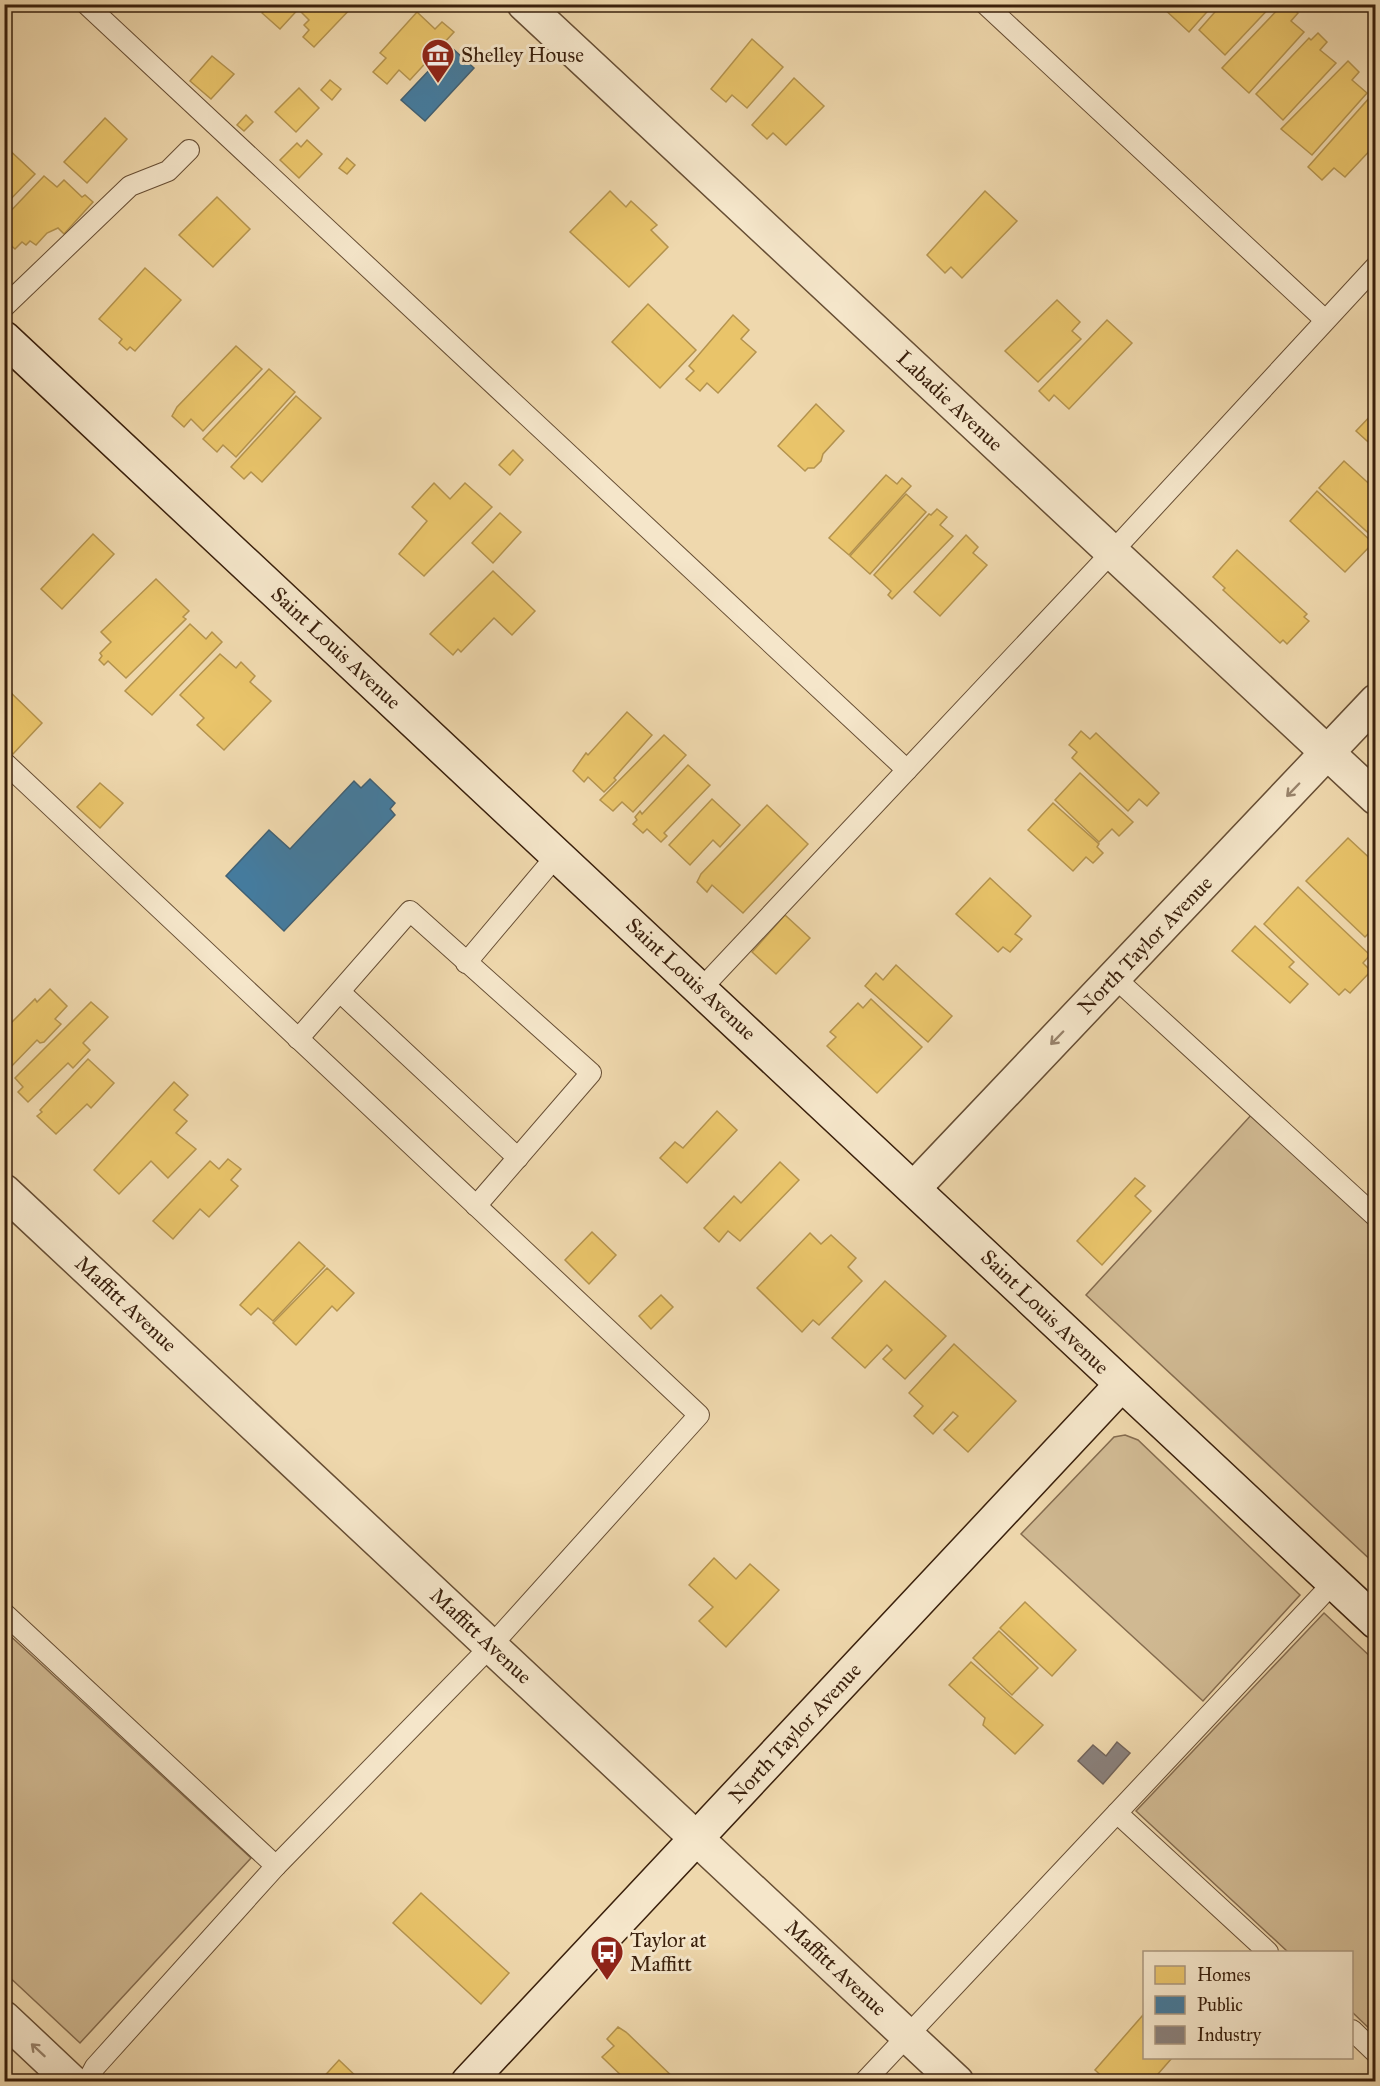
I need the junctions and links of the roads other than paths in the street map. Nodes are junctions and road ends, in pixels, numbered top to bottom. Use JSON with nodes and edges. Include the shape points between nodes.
{"nodes":[{"id":1,"x":86,"y":4,"type":"edge"},
{"id":2,"x":524,"y":4,"type":"edge"},
{"id":3,"x":985,"y":4,"type":"edge"},
{"id":4,"x":189,"y":150,"type":"dead end"},
{"id":5,"x":1376,"y":266,"type":"edge"},
{"id":6,"x":4,"y":307,"type":"edge"},
{"id":7,"x":1324,"y":319,"type":"junction"},
{"id":8,"x":4,"y":338,"type":"edge"},
{"id":9,"x":1112,"y":552,"type":"junction"},
{"id":10,"x":1376,"y":701,"type":"edge"},
{"id":11,"x":1328,"y":753,"type":"junction"},
{"id":12,"x":4,"y":762,"type":"edge"},
{"id":13,"x":908,"y":770,"type":"junction"},
{"id":14,"x":1376,"y":798,"type":"edge"},
{"id":15,"x":558,"y":855,"type":"junction"},
{"id":16,"x":466,"y":963,"type":"junction"},
{"id":17,"x":1114,"y":977,"type":"junction"},
{"id":18,"x":702,"y":989,"type":"junction"},
{"id":19,"x":340,"y":992,"type":"junction"},
{"id":20,"x":298,"y":1039,"type":"junction"},
{"id":21,"x":518,"y":1158,"type":"junction"},
{"id":22,"x":914,"y":1188,"type":"junction"},
{"id":23,"x":4,"y":1191,"type":"edge"},
{"id":24,"x":476,"y":1206,"type":"junction"},
{"id":25,"x":1376,"y":1217,"type":"edge"},
{"id":26,"x":1121,"y":1385,"type":"junction"},
{"id":27,"x":1334,"y":1582,"type":"junction"},
{"id":28,"x":4,"y":1613,"type":"edge"},
{"id":29,"x":1376,"y":1622,"type":"edge"},
{"id":30,"x":491,"y":1646,"type":"junction"},
{"id":31,"x":1117,"y":1813,"type":"junction"},
{"id":32,"x":697,"y":1838,"type":"junction"},
{"id":33,"x":276,"y":1866,"type":"junction"},
{"id":34,"x":1266,"y":1951,"type":"edge"},
{"id":35,"x":4,"y":2018,"type":"edge"},
{"id":36,"x":1353,"y":2031,"type":"edge"},
{"id":37,"x":908,"y":2036,"type":"junction"},
{"id":38,"x":1376,"y":2053,"type":"edge"},
{"id":39,"x":72,"y":2082,"type":"edge"},
{"id":40,"x":87,"y":2082,"type":"edge"},
{"id":41,"x":468,"y":2082,"type":"edge"},
{"id":42,"x":864,"y":2082,"type":"edge"},
{"id":43,"x":957,"y":2082,"type":"edge"}],
"edges":[{"from":1,"to":13,"type":"lane"},
{"from":2,"to":9,"type":"street","name":"Labadie Avenue"},
{"from":3,"to":7,"type":"lane"},
{"from":4,"to":6,"type":"lane","via":[[168,171],[130,186]]},
{"from":5,"to":7,"type":"lane"},
{"from":7,"to":9,"type":"lane"},
{"from":8,"to":15,"type":"street","name":"Saint Louis Avenue"},
{"from":9,"to":11,"type":"street","name":"Labadie Avenue"},
{"from":9,"to":13,"type":"lane"},
{"from":10,"to":11,"type":"street","name":"North Taylor Avenue"},
{"from":11,"to":14,"type":"street","name":"Labadie Avenue"},
{"from":11,"to":17,"type":"street","name":"North Taylor Avenue","one_way":true},
{"from":12,"to":20,"type":"lane"},
{"from":13,"to":18,"type":"lane"},
{"from":15,"to":16,"type":"lane"},
{"from":15,"to":18,"type":"street","name":"Saint Louis Avenue"},
{"from":16,"to":19,"type":"lane","via":[[410,910]]},
{"from":16,"to":21,"type":"lane","via":[[591,1073]]},
{"from":17,"to":22,"type":"street","name":"North Taylor Avenue","one_way":true},
{"from":17,"to":25,"type":"lane"},
{"from":18,"to":22,"type":"street","name":"Saint Louis Avenue"},
{"from":19,"to":20,"type":"lane"},
{"from":19,"to":21,"type":"lane"},
{"from":20,"to":24,"type":"lane"},
{"from":21,"to":24,"type":"lane"},
{"from":22,"to":26,"type":"street","name":"Saint Louis Avenue"},
{"from":23,"to":30,"type":"street","name":"Maffitt Avenue"},
{"from":24,"to":30,"type":"lane","via":[[699,1415]]},
{"from":26,"to":27,"type":"street","name":"Saint Louis Avenue"},
{"from":26,"to":32,"type":"street","name":"North Taylor Avenue"},
{"from":27,"to":29,"type":"street","name":"Saint Louis Avenue"},
{"from":27,"to":31,"type":"lane"},
{"from":28,"to":33,"type":"lane"},
{"from":30,"to":32,"type":"street","name":"Maffitt Avenue"},
{"from":30,"to":33,"type":"lane"},
{"from":31,"to":34,"type":"lane"},
{"from":31,"to":37,"type":"lane"},
{"from":32,"to":37,"type":"street","name":"Maffitt Avenue"},
{"from":32,"to":41,"type":"street","name":"North Taylor Avenue"},
{"from":33,"to":40,"type":"lane","via":[[96,2067]]},
{"from":39,"to":35,"type":"street","one_way":true},
{"from":36,"to":38,"type":"lane"},
{"from":37,"to":42,"type":"lane"},
{"from":37,"to":43,"type":"street","name":"Maffitt Avenue"}]}
